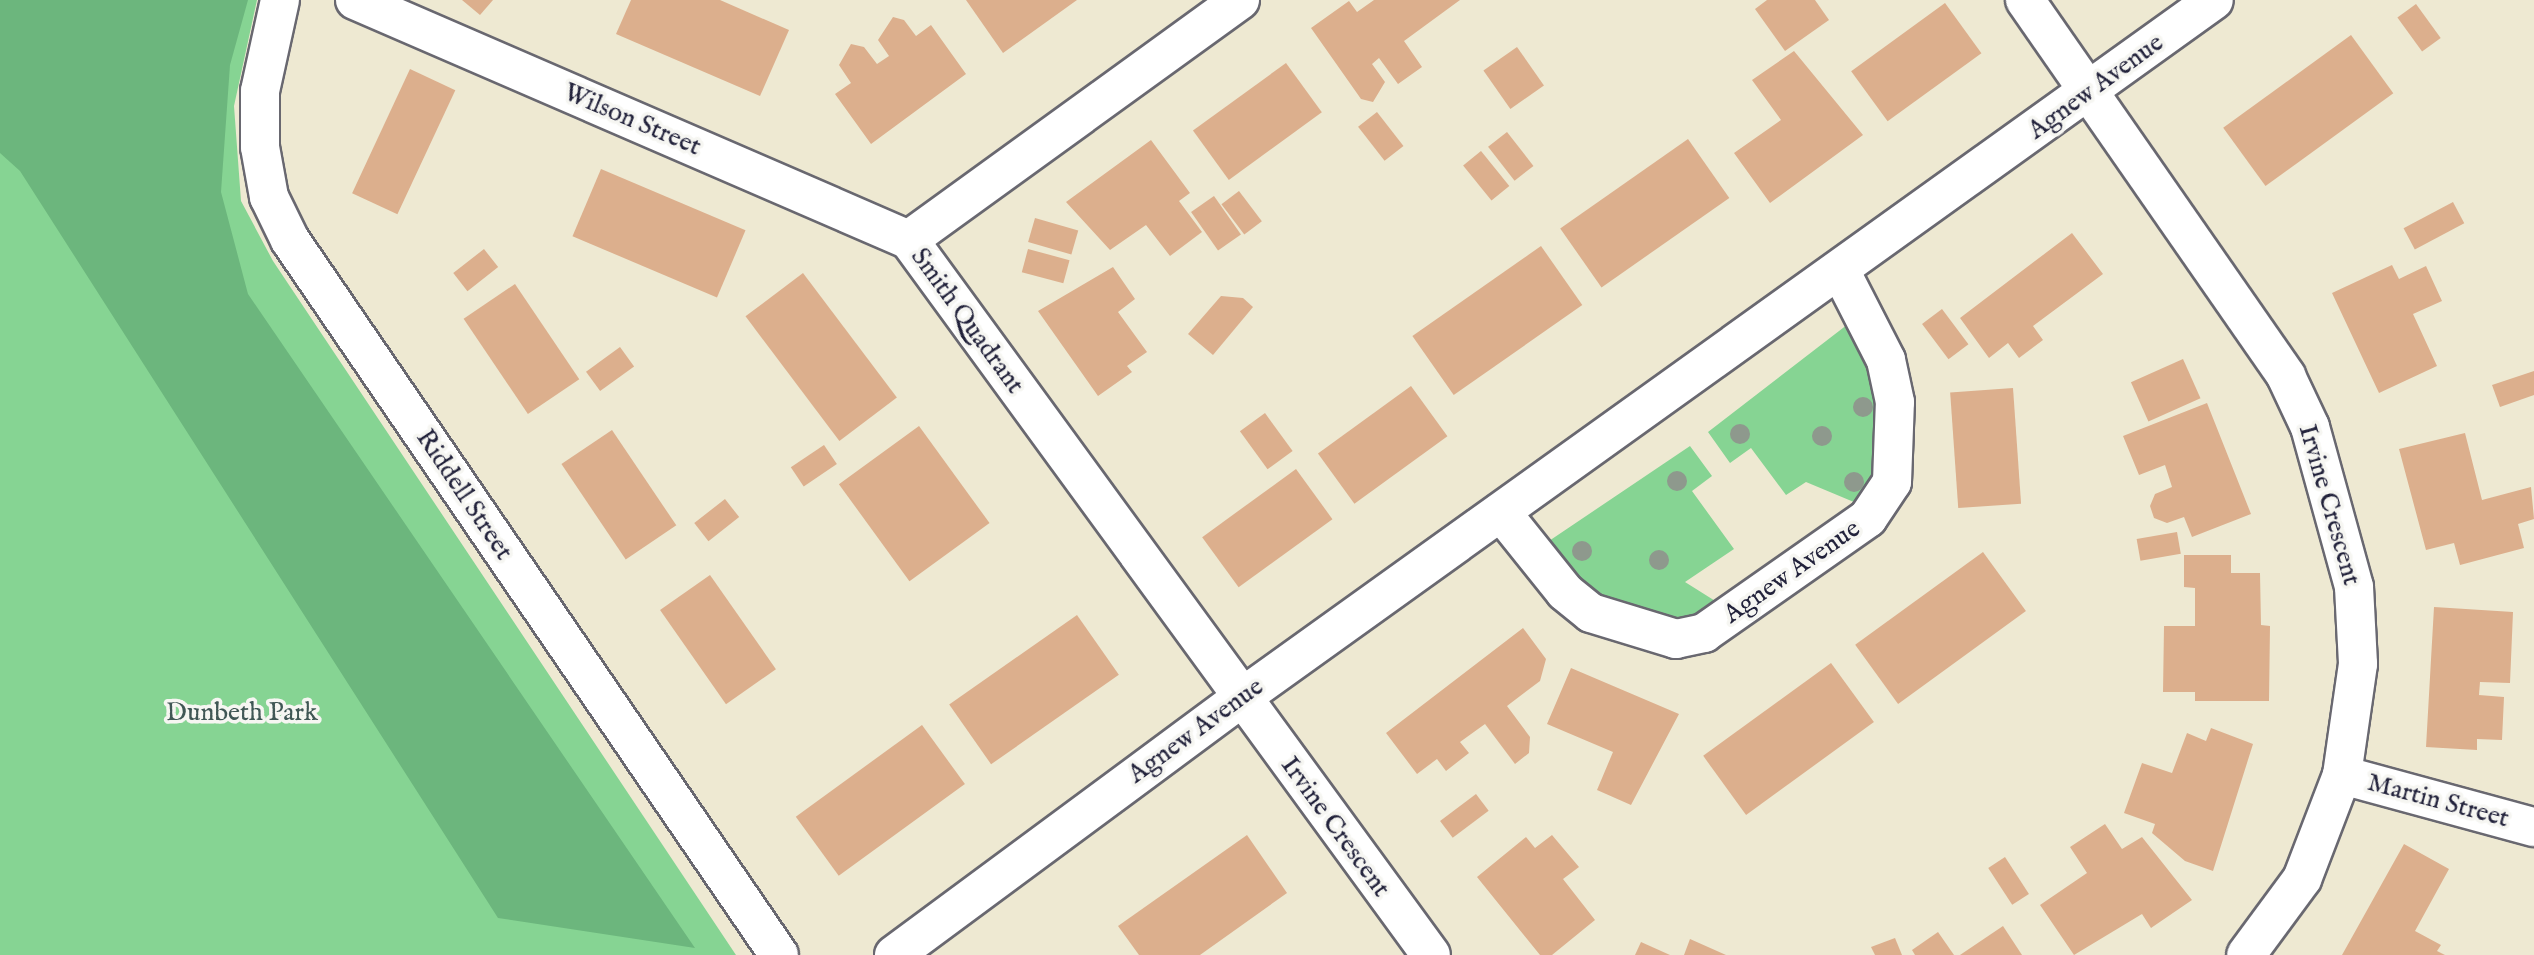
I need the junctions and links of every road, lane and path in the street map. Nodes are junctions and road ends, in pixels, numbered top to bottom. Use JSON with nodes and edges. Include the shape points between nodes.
{"nodes":[{"id":1,"x":280,"y":0,"type":"edge"},
{"id":2,"x":355,"y":0,"type":"edge"},
{"id":3,"x":1240,"y":0,"type":"edge"},
{"id":4,"x":2025,"y":0,"type":"edge"},
{"id":5,"x":2214,"y":0,"type":"edge"},
{"id":6,"x":2092,"y":91,"type":"junction"},
{"id":7,"x":909,"y":240,"type":"junction"},
{"id":8,"x":1840,"y":270,"type":"junction"},
{"id":9,"x":1501,"y":512,"type":"junction"},
{"id":10,"x":1241,"y":698,"type":"junction"},
{"id":11,"x":2342,"y":775,"type":"junction"},
{"id":12,"x":2534,"y":827,"type":"edge"},
{"id":13,"x":779,"y":955,"type":"edge"},
{"id":14,"x":894,"y":955,"type":"edge"},
{"id":15,"x":1431,"y":955,"type":"edge"},
{"id":16,"x":2246,"y":955,"type":"edge"}],
"edges":[{"from":1,"to":13,"type":"street","name":"Riddell Street","via":[[260,91],[260,146],[269,197],[290,240]]},
{"from":2,"to":7,"type":"street","name":"Wilson Street"},
{"from":3,"to":7,"type":"street","name":"Smith Quadrant"},
{"from":4,"to":6,"type":"street"},
{"from":5,"to":6,"type":"street","name":"Agnew Avenue"},
{"from":6,"to":8,"type":"street","name":"Agnew Avenue"},
{"from":6,"to":11,"type":"street","name":"Irvine Crescent","via":[[2257,326],[2310,427],[2354,587],[2358,664]]},
{"from":7,"to":10,"type":"street","name":"Smith Quadrant"},
{"from":8,"to":9,"type":"street","name":"Agnew Avenue"},
{"from":8,"to":9,"type":"street","name":"Agnew Avenue","via":[[1886,360],[1895,402],[1892,482],[1868,518],[1704,633],[1676,639],[1591,613],[1565,592]]},
{"from":9,"to":10,"type":"street","name":"Agnew Avenue"},
{"from":10,"to":14,"type":"street","name":"Agnew Avenue"},
{"from":10,"to":15,"type":"street","name":"Irvine Crescent"},
{"from":11,"to":12,"type":"street","name":"Martin Street"},
{"from":11,"to":16,"type":"street","name":"Irvine Crescent","via":[[2302,879]]}]}
